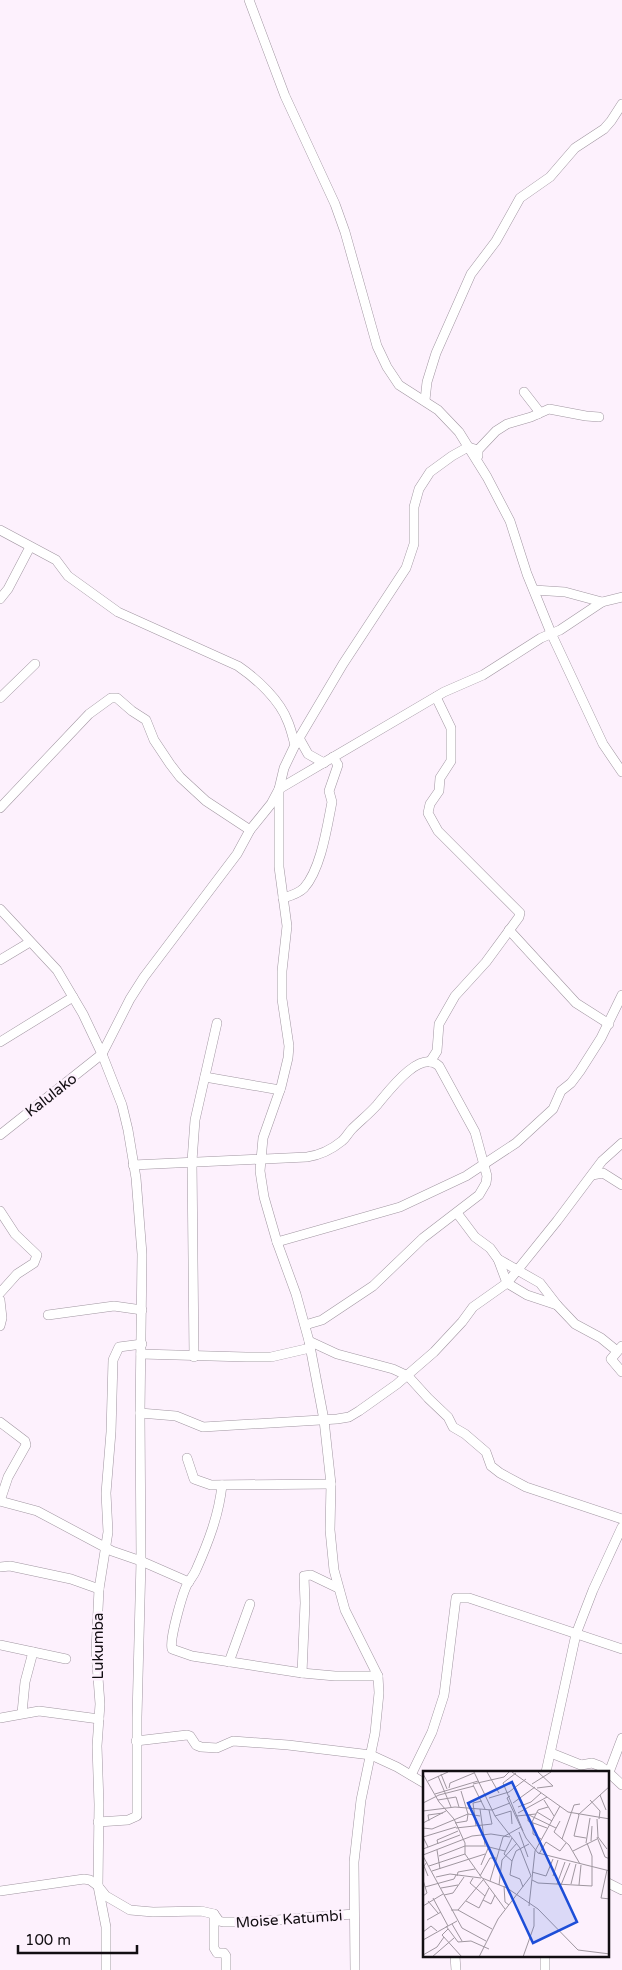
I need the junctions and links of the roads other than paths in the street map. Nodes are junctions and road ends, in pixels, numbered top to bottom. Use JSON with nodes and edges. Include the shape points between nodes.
{"nodes":[{"id":1,"x":249,"y":0,"type":"edge"},
{"id":2,"x":621,"y":108,"type":"edge"},
{"id":3,"x":524,"y":392,"type":"dead end"},
{"id":4,"x":425,"y":400,"type":"junction"},
{"id":5,"x":540,"y":412,"type":"junction"},
{"id":6,"x":599,"y":417,"type":"dead end"},
{"id":7,"x":468,"y":447,"type":"junction"},
{"id":8,"x":478,"y":450,"type":"junction"},
{"id":9,"x":478,"y":461,"type":"junction"},
{"id":10,"x":0,"y":530,"type":"edge"},
{"id":11,"x":30,"y":547,"type":"junction"},
{"id":12,"x":534,"y":590,"type":"junction"},
{"id":13,"x":622,"y":598,"type":"edge"},
{"id":14,"x":0,"y":599,"type":"edge"},
{"id":15,"x":602,"y":602,"type":"junction"},
{"id":16,"x":551,"y":633,"type":"junction"},
{"id":17,"x":35,"y":664,"type":"dead end"},
{"id":18,"x":436,"y":697,"type":"junction"},
{"id":19,"x":0,"y":698,"type":"edge"},
{"id":20,"x":297,"y":741,"type":"junction"},
{"id":21,"x":333,"y":757,"type":"junction"},
{"id":22,"x":324,"y":763,"type":"junction"},
{"id":23,"x":622,"y":772,"type":"edge"},
{"id":24,"x":279,"y":789,"type":"junction"},
{"id":25,"x":0,"y":808,"type":"edge"},
{"id":26,"x":250,"y":830,"type":"junction"},
{"id":27,"x":283,"y":898,"type":"junction"},
{"id":28,"x":0,"y":909,"type":"edge"},
{"id":29,"x":509,"y":930,"type":"junction"},
{"id":30,"x":30,"y":942,"type":"junction"},
{"id":31,"x":0,"y":960,"type":"edge"},
{"id":32,"x":622,"y":995,"type":"edge"},
{"id":33,"x":73,"y":997,"type":"junction"},
{"id":34,"x":217,"y":1022,"type":"dead end"},
{"id":35,"x":609,"y":1024,"type":"junction"},
{"id":36,"x":0,"y":1042,"type":"edge"},
{"id":37,"x":102,"y":1054,"type":"junction"},
{"id":38,"x":430,"y":1062,"type":"junction"},
{"id":39,"x":205,"y":1077,"type":"junction"},
{"id":40,"x":280,"y":1090,"type":"junction"},
{"id":41,"x":0,"y":1135,"type":"edge"},
{"id":42,"x":622,"y":1143,"type":"edge"},
{"id":43,"x":260,"y":1159,"type":"junction"},
{"id":44,"x":192,"y":1161,"type":"junction"},
{"id":45,"x":133,"y":1165,"type":"junction"},
{"id":46,"x":483,"y":1166,"type":"junction"},
{"id":47,"x":592,"y":1175,"type":"junction"},
{"id":48,"x":622,"y":1185,"type":"edge"},
{"id":49,"x":0,"y":1211,"type":"edge"},
{"id":50,"x":457,"y":1213,"type":"junction"},
{"id":51,"x":277,"y":1242,"type":"junction"},
{"id":52,"x":498,"y":1259,"type":"junction"},
{"id":53,"x":517,"y":1269,"type":"junction"},
{"id":54,"x":506,"y":1283,"type":"junction"},
{"id":55,"x":0,"y":1293,"type":"edge"},
{"id":56,"x":0,"y":1300,"type":"edge"},
{"id":57,"x":557,"y":1305,"type":"junction"},
{"id":58,"x":142,"y":1310,"type":"junction"},
{"id":59,"x":48,"y":1314,"type":"dead end"},
{"id":60,"x":305,"y":1325,"type":"junction"},
{"id":61,"x":0,"y":1326,"type":"edge"},
{"id":62,"x":142,"y":1344,"type":"junction"},
{"id":63,"x":310,"y":1344,"type":"junction"},
{"id":64,"x":619,"y":1348,"type":"edge"},
{"id":65,"x":141,"y":1354,"type":"junction"},
{"id":66,"x":194,"y":1357,"type":"junction"},
{"id":67,"x":622,"y":1372,"type":"edge"},
{"id":68,"x":408,"y":1376,"type":"junction"},
{"id":69,"x":140,"y":1413,"type":"junction"},
{"id":70,"x":324,"y":1420,"type":"junction"},
{"id":71,"x":0,"y":1422,"type":"edge"},
{"id":72,"x":187,"y":1458,"type":"dead end"},
{"id":73,"x":331,"y":1484,"type":"junction"},
{"id":74,"x":222,"y":1485,"type":"junction"},
{"id":75,"x":622,"y":1519,"type":"edge"},
{"id":76,"x":622,"y":1527,"type":"edge"},
{"id":77,"x":106,"y":1548,"type":"junction"},
{"id":78,"x":142,"y":1561,"type":"junction"},
{"id":79,"x":0,"y":1567,"type":"edge"},
{"id":80,"x":189,"y":1582,"type":"junction"},
{"id":81,"x":99,"y":1588,"type":"junction"},
{"id":82,"x":338,"y":1588,"type":"junction"},
{"id":83,"x":250,"y":1604,"type":"dead end"},
{"id":84,"x":576,"y":1634,"type":"junction"},
{"id":85,"x":0,"y":1645,"type":"edge"},
{"id":86,"x":622,"y":1649,"type":"edge"},
{"id":87,"x":33,"y":1652,"type":"junction"},
{"id":88,"x":66,"y":1659,"type":"dead end"},
{"id":89,"x":229,"y":1662,"type":"junction"},
{"id":90,"x":302,"y":1673,"type":"junction"},
{"id":91,"x":378,"y":1676,"type":"junction"},
{"id":92,"x":22,"y":1713,"type":"junction"},
{"id":93,"x":0,"y":1718,"type":"edge"},
{"id":94,"x":99,"y":1719,"type":"junction"},
{"id":95,"x":622,"y":1738,"type":"edge"},
{"id":96,"x":136,"y":1741,"type":"junction"},
{"id":97,"x":551,"y":1753,"type":"junction"},
{"id":98,"x":371,"y":1755,"type":"junction"},
{"id":99,"x":546,"y":1771,"type":"edge"},
{"id":100,"x":608,"y":1771,"type":"edge"},
{"id":101,"x":610,"y":1771,"type":"edge"},
{"id":102,"x":411,"y":1775,"type":"junction"},
{"id":103,"x":610,"y":1775,"type":"edge"},
{"id":104,"x":423,"y":1782,"type":"edge"},
{"id":105,"x":622,"y":1785,"type":"edge"},
{"id":106,"x":98,"y":1822,"type":"junction"},
{"id":107,"x":610,"y":1884,"type":"edge"},
{"id":108,"x":98,"y":1886,"type":"junction"},
{"id":109,"x":622,"y":1890,"type":"edge"},
{"id":110,"x":0,"y":1892,"type":"edge"},
{"id":111,"x":214,"y":1914,"type":"junction"},
{"id":112,"x":354,"y":1914,"type":"junction"},
{"id":113,"x":106,"y":1970,"type":"edge"},
{"id":114,"x":226,"y":1970,"type":"edge"},
{"id":115,"x":355,"y":1970,"type":"edge"}],
"edges":[{"from":1,"to":4,"type":"street","via":[[285,96],[335,204],[377,346],[400,385]]},
{"from":2,"to":4,"type":"street","via":[[604,129],[575,148],[550,178],[520,198],[496,241],[471,274],[436,354]]},
{"from":3,"to":5,"type":"street"},
{"from":4,"to":7,"type":"street","via":[[459,432]]},
{"from":5,"to":6,"type":"street","via":[[549,409]]},
{"from":5,"to":8,"type":"street","via":[[507,424]]},
{"from":7,"to":8,"type":"street"},
{"from":7,"to":9,"type":"street"},
{"from":7,"to":20,"type":"street","via":[[437,467],[422,483],[414,507],[414,544],[406,568]]},
{"from":8,"to":9,"type":"street"},
{"from":9,"to":12,"type":"street","via":[[510,522]]},
{"from":10,"to":11,"type":"street"},
{"from":11,"to":14,"type":"street"},
{"from":11,"to":20,"type":"street","via":[[56,560],[68,576],[118,612],[252,675],[281,708]]},
{"from":12,"to":15,"type":"street","via":[[566,592]]},
{"from":12,"to":16,"type":"street"},
{"from":13,"to":15,"type":"street"},
{"from":15,"to":16,"type":"street"},
{"from":16,"to":18,"type":"street","via":[[490,671]]},
{"from":16,"to":23,"type":"street","via":[[603,744]]},
{"from":17,"to":19,"type":"street"},
{"from":18,"to":21,"type":"street"},
{"from":18,"to":29,"type":"street","via":[[451,728],[451,756],[428,814],[444,838],[520,913]]},
{"from":20,"to":22,"type":"street","via":[[308,754]]},
{"from":20,"to":24,"type":"street","via":[[284,768]]},
{"from":21,"to":22,"type":"street"},
{"from":21,"to":27,"type":"street","via":[[338,765],[315,871],[303,889]]},
{"from":22,"to":24,"type":"street"},
{"from":24,"to":26,"type":"street"},
{"from":24,"to":27,"type":"street","via":[[279,867]]},
{"from":25,"to":26,"type":"street","via":[[88,714],[111,698],[117,698],[146,720],[154,740],[180,776],[206,801]]},
{"from":26,"to":37,"type":"street","via":[[237,854],[144,977]]},
{"from":27,"to":40,"type":"street","via":[[287,926],[282,999],[289,1046]]},
{"from":28,"to":30,"type":"street"},
{"from":29,"to":35,"type":"street","via":[[576,1003]]},
{"from":29,"to":38,"type":"street","via":[[455,996],[439,1024],[437,1051]]},
{"from":30,"to":31,"type":"street"},
{"from":30,"to":33,"type":"street","via":[[56,970]]},
{"from":32,"to":35,"type":"street"},
{"from":33,"to":36,"type":"street"},
{"from":33,"to":37,"type":"street"},
{"from":34,"to":39,"type":"street"},
{"from":35,"to":46,"type":"street","via":[[580,1071],[561,1091],[548,1115]]},
{"from":37,"to":41,"type":"street","name":"Kalulako"},
{"from":37,"to":45,"type":"street","via":[[122,1105]]},
{"from":38,"to":43,"type":"street","via":[[422,1062],[398,1080],[343,1140],[324,1154]]},
{"from":38,"to":46,"type":"street","via":[[439,1066],[475,1132]]},
{"from":39,"to":40,"type":"street"},
{"from":39,"to":44,"type":"street","via":[[195,1120]]},
{"from":40,"to":43,"type":"street","via":[[263,1138]]},
{"from":42,"to":47,"type":"street"},
{"from":43,"to":44,"type":"street"},
{"from":43,"to":51,"type":"street","via":[[264,1198]]},
{"from":44,"to":45,"type":"street"},
{"from":44,"to":66,"type":"street"},
{"from":45,"to":58,"type":"street","via":[[141,1226]]},
{"from":46,"to":50,"type":"street","via":[[487,1180],[484,1188]]},
{"from":46,"to":51,"type":"street","via":[[400,1207]]},
{"from":47,"to":48,"type":"street","via":[[603,1173]]},
{"from":47,"to":53,"type":"street"},
{"from":49,"to":55,"type":"street","via":[[15,1234],[38,1255],[34,1263],[17,1274]]},
{"from":50,"to":52,"type":"street","via":[[475,1237]]},
{"from":50,"to":60,"type":"street","via":[[423,1238],[373,1286],[322,1320]]},
{"from":51,"to":60,"type":"street"},
{"from":52,"to":53,"type":"street"},
{"from":52,"to":54,"type":"street"},
{"from":53,"to":54,"type":"street"},
{"from":53,"to":57,"type":"street","via":[[540,1283]]},
{"from":54,"to":57,"type":"street","via":[[527,1295]]},
{"from":54,"to":68,"type":"street","via":[[472,1307],[462,1322]]},
{"from":56,"to":61,"type":"street"},
{"from":57,"to":64,"type":"street","via":[[581,1328]]},
{"from":58,"to":59,"type":"street","via":[[114,1306]]},
{"from":58,"to":62,"type":"street"},
{"from":60,"to":63,"type":"street"},
{"from":62,"to":65,"type":"street"},
{"from":62,"to":77,"type":"street","name":"Lukumba","via":[[120,1346],[112,1360]]},
{"from":63,"to":66,"type":"street","via":[[271,1356]]},
{"from":63,"to":68,"type":"street"},
{"from":63,"to":70,"type":"street"},
{"from":64,"to":67,"type":"street","via":[[611,1360]]},
{"from":65,"to":66,"type":"street"},
{"from":65,"to":69,"type":"street"},
{"from":68,"to":70,"type":"street","via":[[349,1417]]},
{"from":68,"to":75,"type":"street","via":[[454,1427],[486,1452],[491,1466],[500,1473],[526,1487]]},
{"from":69,"to":70,"type":"street","via":[[176,1416],[203,1427]]},
{"from":69,"to":78,"type":"street"},
{"from":70,"to":73,"type":"street"},
{"from":71,"to":77,"type":"street","via":[[26,1445],[8,1477],[0,1501],[37,1511]]},
{"from":72,"to":74,"type":"street","via":[[194,1479]]},
{"from":73,"to":74,"type":"street"},
{"from":73,"to":82,"type":"street","via":[[331,1552]]},
{"from":74,"to":80,"type":"street","via":[[214,1522],[197,1570]]},
{"from":76,"to":84,"type":"street"},
{"from":77,"to":78,"type":"street"},
{"from":77,"to":81,"type":"street","name":"Lukumba"},
{"from":78,"to":80,"type":"street"},
{"from":78,"to":96,"type":"street"},
{"from":79,"to":81,"type":"street","via":[[53,1575]]},
{"from":80,"to":89,"type":"street","via":[[172,1635],[172,1649]]},
{"from":81,"to":94,"type":"street","name":"Lukumba","via":[[96,1651]]},
{"from":82,"to":90,"type":"street","via":[[311,1575],[304,1576]]},
{"from":82,"to":91,"type":"street"},
{"from":83,"to":89,"type":"street"},
{"from":84,"to":86,"type":"street"},
{"from":84,"to":97,"type":"street"},
{"from":84,"to":102,"type":"street","via":[[469,1598],[456,1598],[444,1695],[432,1732]]},
{"from":85,"to":87,"type":"street"},
{"from":87,"to":88,"type":"street"},
{"from":87,"to":92,"type":"street","via":[[25,1682]]},
{"from":89,"to":90,"type":"street"},
{"from":90,"to":91,"type":"street"},
{"from":91,"to":98,"type":"street","via":[[378,1713]]},
{"from":92,"to":93,"type":"street"},
{"from":92,"to":94,"type":"street","via":[[39,1711]]},
{"from":94,"to":106,"type":"street","name":"Lukumba"},
{"from":95,"to":101,"type":"street"},
{"from":96,"to":98,"type":"street","via":[[187,1735],[200,1747],[217,1748],[233,1741]]},
{"from":96,"to":106,"type":"street","via":[[137,1816],[128,1820]]},
{"from":97,"to":99,"type":"street"},
{"from":97,"to":100,"type":"street","via":[[581,1765],[592,1763]]},
{"from":98,"to":102,"type":"street"},
{"from":98,"to":112,"type":"street","via":[[356,1840]]},
{"from":102,"to":104,"type":"street"},
{"from":103,"to":105,"type":"street"},
{"from":106,"to":108,"type":"street","name":"Lukumba"},
{"from":107,"to":109,"type":"street"},
{"from":108,"to":110,"type":"street","name":"Moise Katumbi","via":[[84,1879]]},
{"from":108,"to":111,"type":"street","name":"Moise Katumbi","via":[[106,1896],[130,1910]]},
{"from":108,"to":113,"type":"street","name":"Lukumba","via":[[106,1926]]},
{"from":111,"to":112,"type":"street","name":"Moise Katumbi","via":[[219,1921],[234,1923]]},
{"from":111,"to":114,"type":"street","via":[[214,1948],[226,1956]]},
{"from":112,"to":115,"type":"street"}]}
